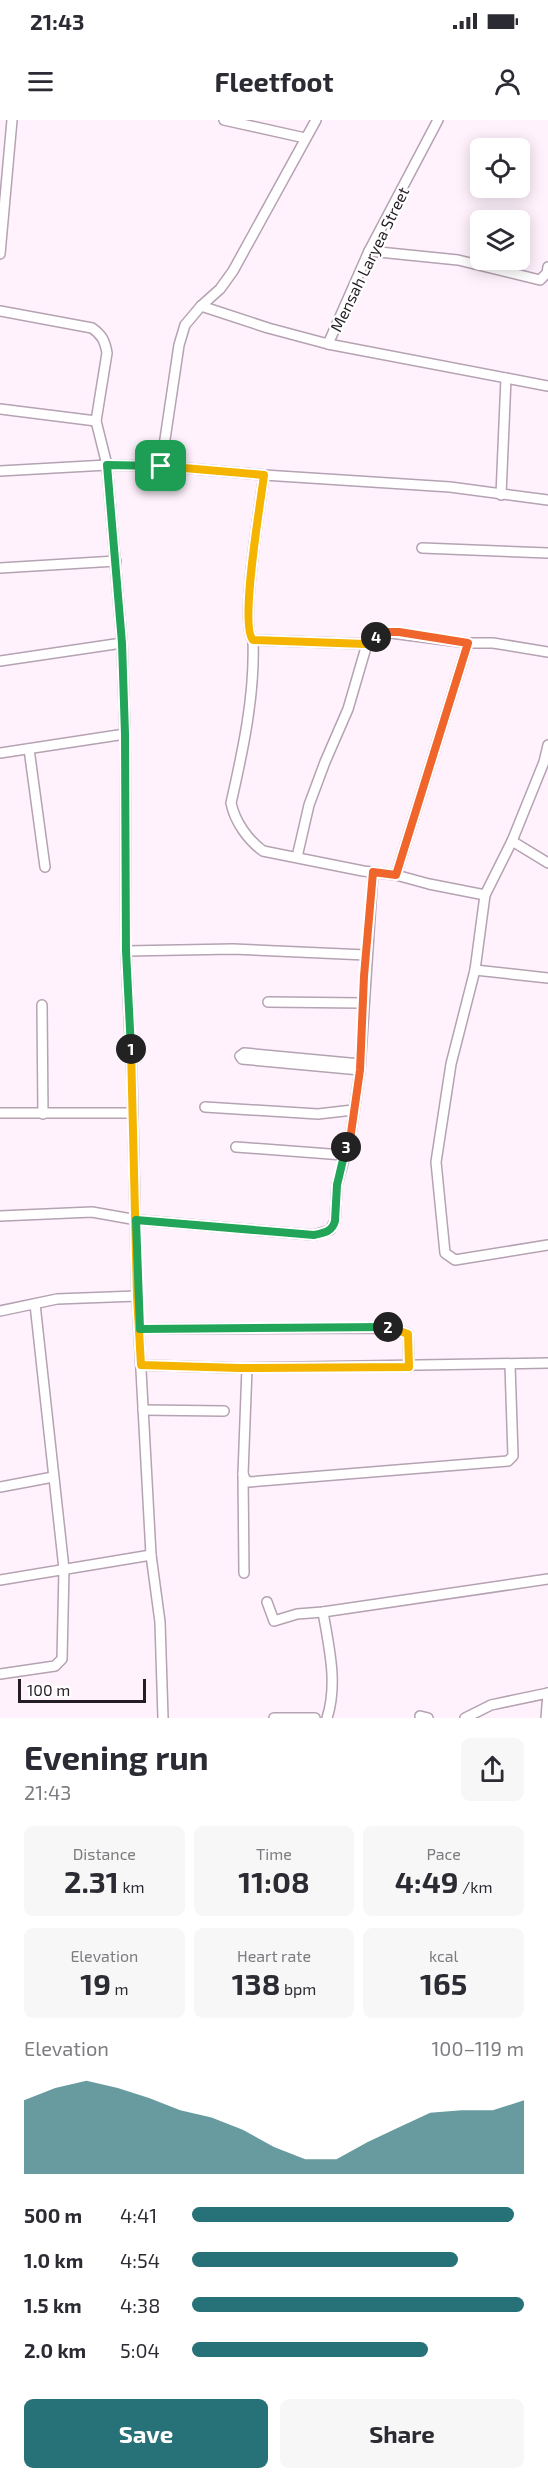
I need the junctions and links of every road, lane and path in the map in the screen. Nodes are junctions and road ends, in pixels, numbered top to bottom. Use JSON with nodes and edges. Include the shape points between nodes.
{"nodes":[{"id":1,"x":12,"y":120,"type":"edge"},
{"id":2,"x":224,"y":120,"type":"edge"},
{"id":3,"x":316,"y":120,"type":"edge"},
{"id":4,"x":438,"y":120,"type":"edge"},
{"id":5,"x":304,"y":138,"type":"junction"},
{"id":6,"x":369,"y":251,"type":"junction"},
{"id":7,"x":0,"y":254,"type":"edge"},
{"id":8,"x":548,"y":267,"type":"edge"},
{"id":9,"x":544,"y":281,"type":"edge"},
{"id":10,"x":201,"y":306,"type":"junction"},
{"id":11,"x":0,"y":311,"type":"edge"},
{"id":12,"x":328,"y":344,"type":"junction"},
{"id":13,"x":506,"y":378,"type":"junction"},
{"id":14,"x":548,"y":386,"type":"edge"},
{"id":15,"x":0,"y":409,"type":"edge"},
{"id":16,"x":96,"y":422,"type":"junction"},
{"id":17,"x":107,"y":465,"type":"junction"},
{"id":18,"x":161,"y":466,"type":"junction"},
{"id":19,"x":0,"y":471,"type":"edge"},
{"id":20,"x":264,"y":475,"type":"junction"},
{"id":21,"x":501,"y":495,"type":"junction"},
{"id":22,"x":548,"y":500,"type":"edge"},
{"id":23,"x":422,"y":548,"type":"dead end"},
{"id":24,"x":548,"y":553,"type":"edge"},
{"id":25,"x":116,"y":561,"type":"junction"},
{"id":26,"x":0,"y":568,"type":"edge"},
{"id":27,"x":253,"y":640,"type":"junction"},
{"id":28,"x":122,"y":643,"type":"junction"},
{"id":29,"x":468,"y":643,"type":"junction"},
{"id":30,"x":366,"y":644,"type":"junction"},
{"id":31,"x":548,"y":652,"type":"edge"},
{"id":32,"x":0,"y":661,"type":"edge"},
{"id":33,"x":125,"y":734,"type":"junction"},
{"id":34,"x":548,"y":745,"type":"edge"},
{"id":35,"x":29,"y":749,"type":"junction"},
{"id":36,"x":0,"y":753,"type":"edge"},
{"id":37,"x":546,"y":763,"type":"edge"},
{"id":38,"x":512,"y":841,"type":"junction"},
{"id":39,"x":297,"y":857,"type":"junction"},
{"id":40,"x":548,"y":863,"type":"edge"},
{"id":41,"x":45,"y":867,"type":"dead end"},
{"id":42,"x":373,"y":872,"type":"junction"},
{"id":43,"x":396,"y":875,"type":"junction"},
{"id":44,"x":485,"y":895,"type":"junction"},
{"id":45,"x":126,"y":951,"type":"junction"},
{"id":46,"x":366,"y":955,"type":"junction"},
{"id":47,"x":474,"y":970,"type":"junction"},
{"id":48,"x":548,"y":978,"type":"edge"},
{"id":49,"x":268,"y":1002,"type":"dead end"},
{"id":50,"x":363,"y":1003,"type":"junction"},
{"id":51,"x":42,"y":1005,"type":"dead end"},
{"id":52,"x":286,"y":1059,"type":"dead end"},
{"id":53,"x":360,"y":1067,"type":"junction"},
{"id":54,"x":205,"y":1107,"type":"dead end"},
{"id":55,"x":353,"y":1110,"type":"junction"},
{"id":56,"x":0,"y":1113,"type":"edge"},
{"id":57,"x":133,"y":1113,"type":"junction"},
{"id":58,"x":43,"y":1114,"type":"junction"},
{"id":59,"x":236,"y":1147,"type":"dead end"},
{"id":60,"x":343,"y":1155,"type":"junction"},
{"id":61,"x":0,"y":1216,"type":"edge"},
{"id":62,"x":136,"y":1220,"type":"junction"},
{"id":63,"x":548,"y":1245,"type":"edge"},
{"id":64,"x":137,"y":1296,"type":"junction"},
{"id":65,"x":35,"y":1304,"type":"junction"},
{"id":66,"x":0,"y":1311,"type":"edge"},
{"id":67,"x":140,"y":1329,"type":"junction"},
{"id":68,"x":548,"y":1364,"type":"edge"},
{"id":69,"x":141,"y":1365,"type":"junction"},
{"id":70,"x":510,"y":1365,"type":"junction"},
{"id":71,"x":409,"y":1367,"type":"junction"},
{"id":72,"x":247,"y":1368,"type":"junction"},
{"id":73,"x":143,"y":1410,"type":"junction"},
{"id":74,"x":224,"y":1411,"type":"dead end"},
{"id":75,"x":243,"y":1474,"type":"junction"},
{"id":76,"x":53,"y":1476,"type":"junction"},
{"id":77,"x":0,"y":1487,"type":"edge"},
{"id":78,"x":151,"y":1555,"type":"junction"},
{"id":79,"x":64,"y":1569,"type":"junction"},
{"id":80,"x":244,"y":1573,"type":"dead end"},
{"id":81,"x":0,"y":1580,"type":"edge"},
{"id":82,"x":548,"y":1581,"type":"edge"},
{"id":83,"x":267,"y":1602,"type":"dead end"},
{"id":84,"x":323,"y":1612,"type":"junction"},
{"id":85,"x":0,"y":1674,"type":"edge"},
{"id":86,"x":548,"y":1693,"type":"edge"},
{"id":87,"x":163,"y":1718,"type":"edge"},
{"id":88,"x":274,"y":1718,"type":"edge"},
{"id":89,"x":315,"y":1718,"type":"edge"},
{"id":90,"x":327,"y":1718,"type":"edge"},
{"id":91,"x":465,"y":1718,"type":"edge"},
{"id":92,"x":546,"y":1718,"type":"edge"}],
"edges":[{"from":1,"to":7,"type":"street"},
{"from":2,"to":5,"type":"street"},
{"from":3,"to":5,"type":"street"},
{"from":4,"to":6,"type":"street","name":"Mensah Laryea Street"},
{"from":5,"to":10,"type":"street","via":[[233,271]]},
{"from":6,"to":9,"type":"street","via":[[458,260]]},
{"from":6,"to":12,"type":"street","name":"Mensah Laryea Street"},
{"from":8,"to":9,"type":"street"},
{"from":10,"to":12,"type":"street","name":"Mensah Laryea Street"},
{"from":10,"to":18,"type":"street","via":[[185,325],[179,345]]},
{"from":11,"to":16,"type":"street","via":[[92,328],[100,334],[107,353]]},
{"from":12,"to":13,"type":"street"},
{"from":13,"to":14,"type":"street"},
{"from":13,"to":21,"type":"street"},
{"from":15,"to":16,"type":"street"},
{"from":16,"to":17,"type":"street"},
{"from":17,"to":18,"type":"street"},
{"from":17,"to":19,"type":"street"},
{"from":17,"to":25,"type":"street"},
{"from":18,"to":20,"type":"street"},
{"from":20,"to":21,"type":"street","via":[[450,487]]},
{"from":20,"to":27,"type":"street","via":[[249,593],[248,633]]},
{"from":21,"to":22,"type":"street"},
{"from":23,"to":24,"type":"street"},
{"from":25,"to":26,"type":"street"},
{"from":25,"to":28,"type":"street"},
{"from":27,"to":30,"type":"street"},
{"from":27,"to":39,"type":"street","via":[[245,744],[231,804],[252,843],[263,851]]},
{"from":28,"to":32,"type":"street"},
{"from":28,"to":33,"type":"street"},
{"from":29,"to":30,"type":"street","via":[[383,632]]},
{"from":29,"to":31,"type":"street"},
{"from":29,"to":43,"type":"street"},
{"from":30,"to":39,"type":"street","via":[[348,709],[309,805]]},
{"from":33,"to":35,"type":"street"},
{"from":33,"to":45,"type":"street"},
{"from":34,"to":37,"type":"street"},
{"from":35,"to":36,"type":"street"},
{"from":35,"to":41,"type":"street"},
{"from":37,"to":38,"type":"street"},
{"from":38,"to":40,"type":"street"},
{"from":38,"to":44,"type":"street"},
{"from":39,"to":42,"type":"street"},
{"from":42,"to":43,"type":"street"},
{"from":42,"to":46,"type":"street"},
{"from":43,"to":44,"type":"street"},
{"from":44,"to":47,"type":"street"},
{"from":45,"to":46,"type":"street","via":[[234,949]]},
{"from":45,"to":57,"type":"street"},
{"from":46,"to":50,"type":"street"},
{"from":47,"to":48,"type":"street"},
{"from":47,"to":63,"type":"street","via":[[451,1064],[436,1162],[445,1253],[455,1260]]},
{"from":49,"to":50,"type":"street"},
{"from":50,"to":53,"type":"street"},
{"from":51,"to":58,"type":"street"},
{"from":52,"to":53,"type":"street"},
{"from":53,"to":55,"type":"street"},
{"from":54,"to":55,"type":"street","via":[[318,1114]]},
{"from":55,"to":60,"type":"street","via":[[351,1133]]},
{"from":56,"to":58,"type":"street"},
{"from":57,"to":58,"type":"street"},
{"from":57,"to":62,"type":"street"},
{"from":59,"to":60,"type":"street"},
{"from":60,"to":62,"type":"street","via":[[335,1194],[335,1221],[326,1233]]},
{"from":61,"to":62,"type":"street","via":[[92,1212]]},
{"from":62,"to":64,"type":"street"},
{"from":64,"to":65,"type":"street","via":[[57,1299]]},
{"from":64,"to":67,"type":"street"},
{"from":65,"to":66,"type":"street"},
{"from":65,"to":76,"type":"street"},
{"from":67,"to":69,"type":"street"},
{"from":67,"to":71,"type":"street","via":[[391,1328],[408,1334]]},
{"from":68,"to":70,"type":"street"},
{"from":69,"to":72,"type":"street"},
{"from":69,"to":73,"type":"street"},
{"from":70,"to":71,"type":"street"},
{"from":70,"to":75,"type":"street","via":[[513,1456],[508,1461],[249,1482]]},
{"from":71,"to":72,"type":"street"},
{"from":72,"to":75,"type":"street"},
{"from":73,"to":74,"type":"street"},
{"from":73,"to":78,"type":"street"},
{"from":75,"to":80,"type":"street"},
{"from":76,"to":77,"type":"street"},
{"from":76,"to":79,"type":"street"},
{"from":78,"to":79,"type":"street"},
{"from":78,"to":87,"type":"street","via":[[160,1622]]},
{"from":79,"to":81,"type":"street"},
{"from":79,"to":85,"type":"street","via":[[62,1659],[55,1666]]},
{"from":82,"to":84,"type":"street"},
{"from":83,"to":84,"type":"street","via":[[274,1621]]},
{"from":84,"to":90,"type":"street","via":[[333,1668],[334,1698]]},
{"from":86,"to":91,"type":"street","via":[[491,1705]]},
{"from":86,"to":92,"type":"street"},
{"from":88,"to":89,"type":"street"}]}
